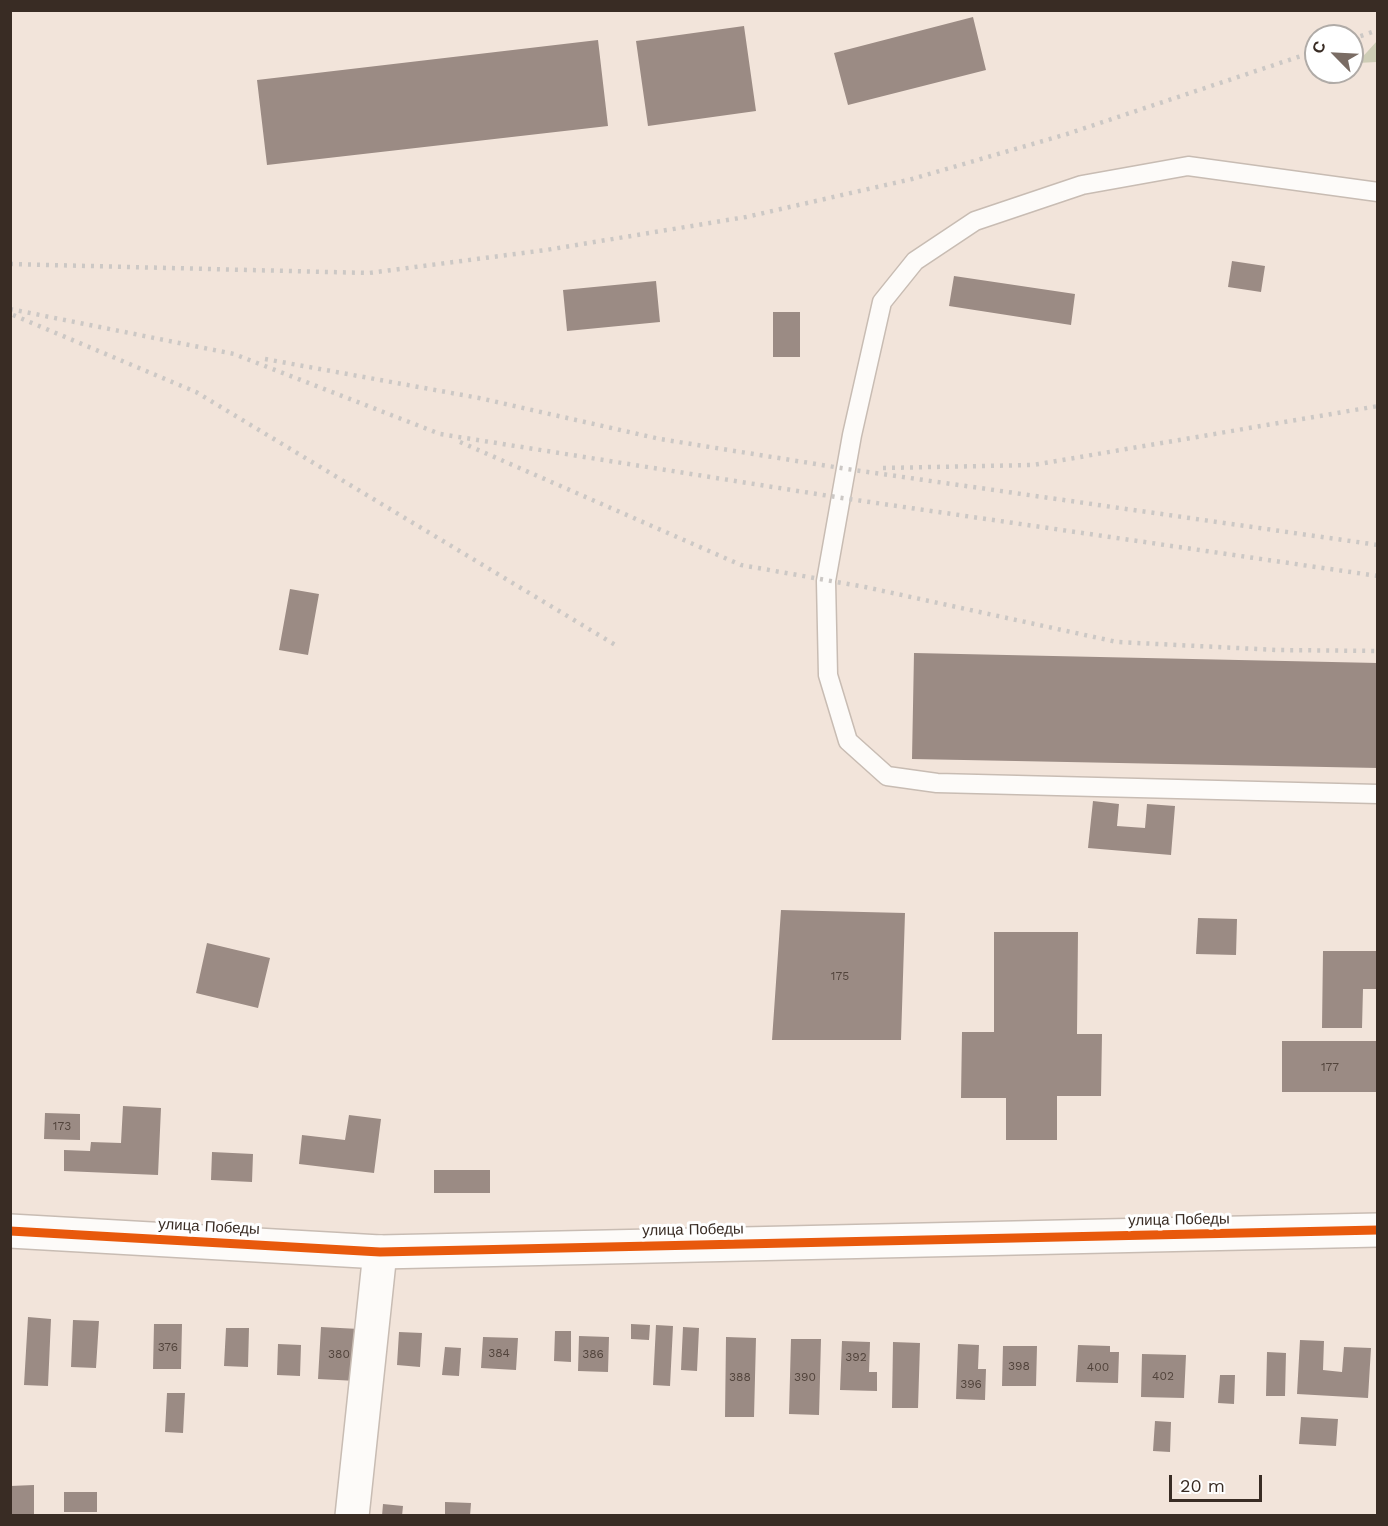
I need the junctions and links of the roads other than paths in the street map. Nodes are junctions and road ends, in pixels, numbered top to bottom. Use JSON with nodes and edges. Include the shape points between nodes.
{"nodes":[{"id":1,"x":1377,"y":192,"type":"edge"},
{"id":2,"x":1377,"y":794,"type":"edge"},
{"id":3,"x":1377,"y":1230,"type":"edge"},
{"id":4,"x":10,"y":1231,"type":"edge"},
{"id":5,"x":380,"y":1252,"type":"junction"},
{"id":6,"x":352,"y":1515,"type":"edge"}],
"edges":[{"from":1,"to":2,"type":"lane","via":[[1188,166],[1082,185],[975,221],[915,261],[882,302],[852,435],[826,580],[828,675],[848,741],[887,776],[938,783]]},
{"from":3,"to":5,"type":"street","name":"улица Победы"},
{"from":4,"to":5,"type":"street","name":"улица Победы"},
{"from":5,"to":6,"type":"street"}]}
